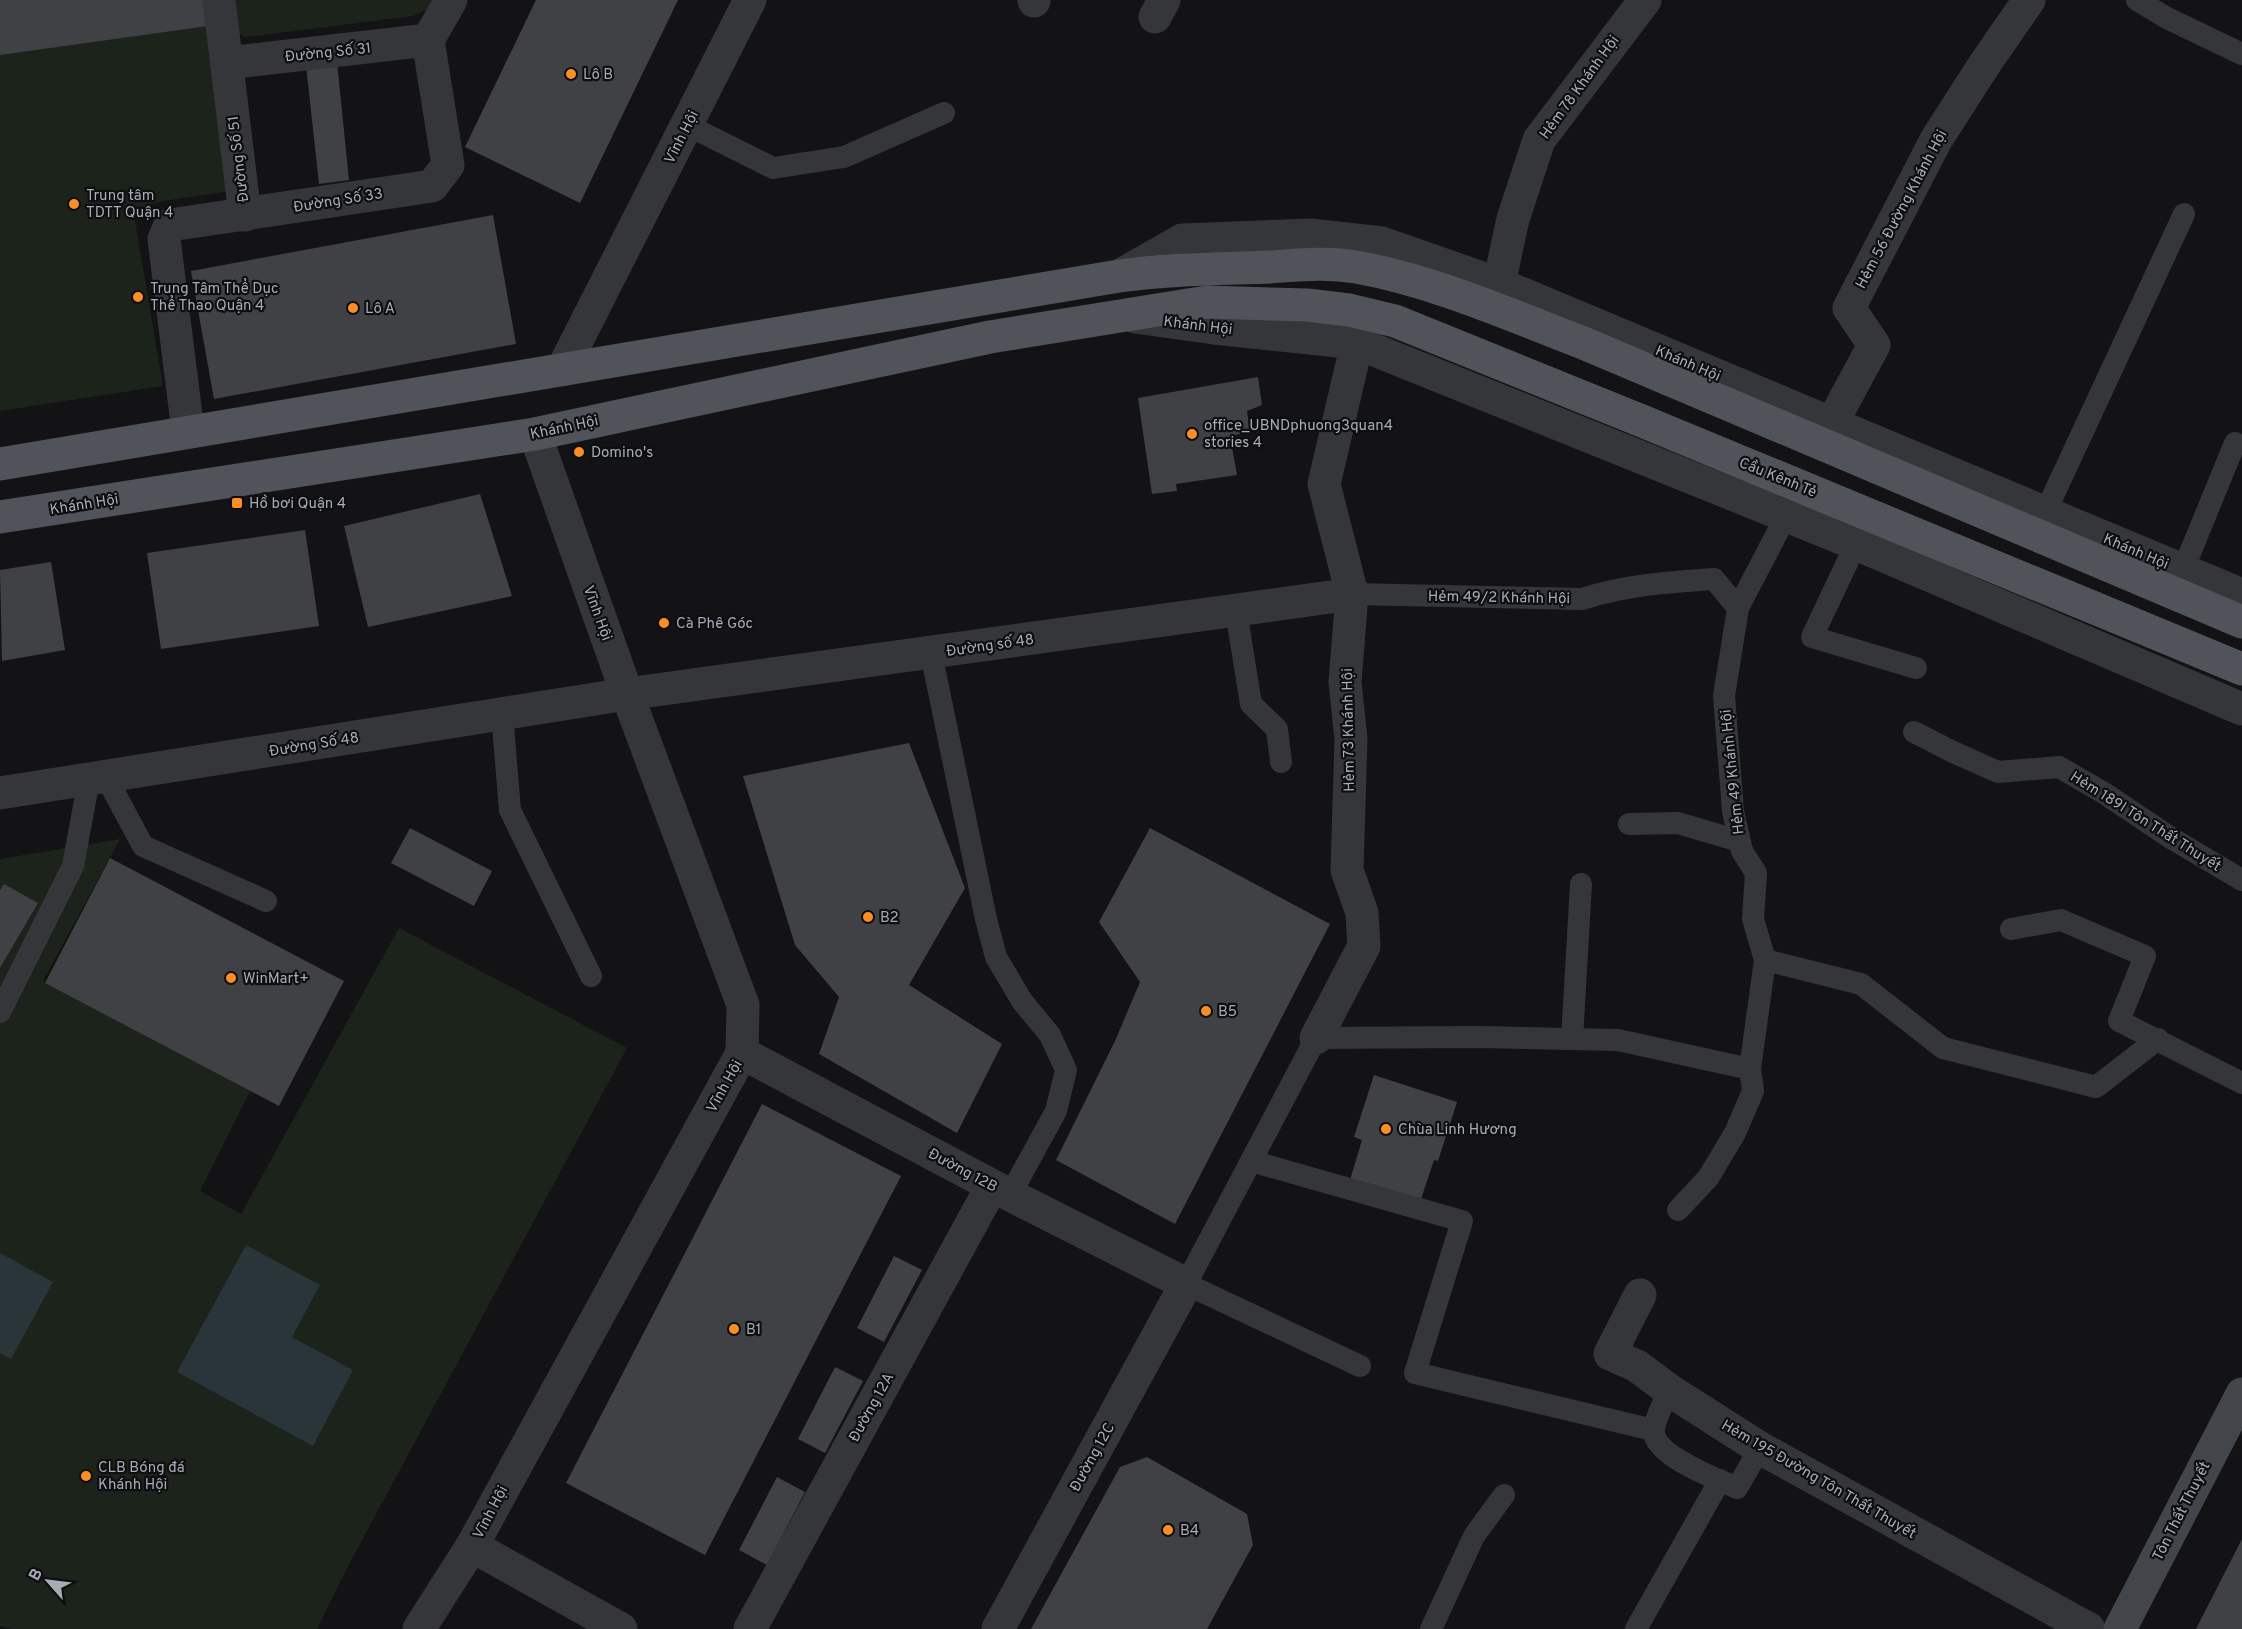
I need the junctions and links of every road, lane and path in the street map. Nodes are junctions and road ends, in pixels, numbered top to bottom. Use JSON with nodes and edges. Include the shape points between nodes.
{"nodes":[{"id":1,"x":219,"y":0,"type":"edge"},
{"id":2,"x":451,"y":0,"type":"edge"},
{"id":3,"x":750,"y":0,"type":"edge"},
{"id":4,"x":2029,"y":0,"type":"edge"},
{"id":5,"x":2137,"y":0,"type":"edge"},
{"id":6,"x":1633,"y":4,"type":"edge"},
{"id":7,"x":2171,"y":9,"type":"edge"},
{"id":8,"x":428,"y":40,"type":"junction"},
{"id":9,"x":2242,"y":54,"type":"edge"},
{"id":10,"x":227,"y":63,"type":"junction"},
{"id":11,"x":944,"y":113,"type":"dead end"},
{"id":12,"x":687,"y":125,"type":"junction"},
{"id":13,"x":2184,"y":214,"type":"dead end"},
{"id":14,"x":245,"y":215,"type":"junction"},
{"id":15,"x":1119,"y":276,"type":"junction"},
{"id":16,"x":1499,"y":284,"type":"junction"},
{"id":17,"x":1307,"y":305,"type":"joint"},
{"id":18,"x":1125,"y":315,"type":"junction"},
{"id":19,"x":1357,"y":343,"type":"junction"},
{"id":20,"x":562,"y":370,"type":"junction"},
{"id":21,"x":1832,"y":423,"type":"junction"},
{"id":22,"x":188,"y":431,"type":"junction"},
{"id":23,"x":535,"y":434,"type":"junction"},
{"id":24,"x":2235,"y":443,"type":"dead end"},
{"id":25,"x":0,"y":464,"type":"edge"},
{"id":26,"x":2045,"y":513,"type":"junction"},
{"id":27,"x":1786,"y":516,"type":"junction"},
{"id":28,"x":0,"y":517,"type":"edge"},
{"id":29,"x":1856,"y":544,"type":"junction"},
{"id":30,"x":2183,"y":570,"type":"junction"},
{"id":31,"x":1352,"y":594,"type":"junction"},
{"id":32,"x":2242,"y":595,"type":"edge"},
{"id":33,"x":1738,"y":609,"type":"junction"},
{"id":34,"x":1236,"y":611,"type":"junction"},
{"id":35,"x":2242,"y":622,"type":"edge"},
{"id":36,"x":931,"y":653,"type":"junction"},
{"id":37,"x":1916,"y":668,"type":"dead end"},
{"id":38,"x":2242,"y":669,"type":"edge"},
{"id":39,"x":627,"y":694,"type":"junction"},
{"id":40,"x":2242,"y":710,"type":"edge"},
{"id":41,"x":502,"y":714,"type":"junction"},
{"id":42,"x":1914,"y":732,"type":"dead end"},
{"id":43,"x":1281,"y":762,"type":"dead end"},
{"id":44,"x":98,"y":778,"type":"junction"},
{"id":45,"x":0,"y":793,"type":"edge"},
{"id":46,"x":1629,"y":824,"type":"dead end"},
{"id":47,"x":1739,"y":841,"type":"junction"},
{"id":48,"x":2242,"y":880,"type":"edge"},
{"id":49,"x":1581,"y":884,"type":"dead end"},
{"id":50,"x":266,"y":901,"type":"dead end"},
{"id":51,"x":2011,"y":929,"type":"dead end"},
{"id":52,"x":1765,"y":960,"type":"junction"},
{"id":53,"x":591,"y":976,"type":"dead end"},
{"id":54,"x":0,"y":1012,"type":"edge"},
{"id":55,"x":1317,"y":1038,"type":"junction"},
{"id":56,"x":1572,"y":1039,"type":"junction"},
{"id":57,"x":2157,"y":1039,"type":"junction"},
{"id":58,"x":742,"y":1053,"type":"junction"},
{"id":59,"x":1750,"y":1069,"type":"junction"},
{"id":60,"x":2242,"y":1083,"type":"edge"},
{"id":61,"x":1251,"y":1161,"type":"junction"},
{"id":62,"x":1001,"y":1190,"type":"junction"},
{"id":63,"x":1678,"y":1210,"type":"dead end"},
{"id":64,"x":1186,"y":1284,"type":"junction"},
{"id":65,"x":1640,"y":1295,"type":"dead end"},
{"id":66,"x":1360,"y":1366,"type":"dead end"},
{"id":67,"x":1669,"y":1390,"type":"junction"},
{"id":68,"x":2242,"y":1394,"type":"edge"},
{"id":69,"x":1653,"y":1430,"type":"junction"},
{"id":70,"x":1760,"y":1448,"type":"junction"},
{"id":71,"x":1720,"y":1480,"type":"junction"},
{"id":72,"x":1504,"y":1495,"type":"dead end"},
{"id":73,"x":472,"y":1546,"type":"junction"},
{"id":74,"x":419,"y":1629,"type":"edge"},
{"id":75,"x":621,"y":1629,"type":"edge"},
{"id":76,"x":750,"y":1629,"type":"edge"},
{"id":77,"x":998,"y":1629,"type":"edge"},
{"id":78,"x":1431,"y":1629,"type":"edge"},
{"id":79,"x":1636,"y":1629,"type":"edge"},
{"id":80,"x":2089,"y":1629,"type":"edge"},
{"id":81,"x":2120,"y":1629,"type":"edge"}],
"edges":[{"from":1,"to":10,"type":"street","name":"Đường Số 51"},
{"from":2,"to":8,"type":"street"},
{"from":3,"to":12,"type":"street","name":"Vĩnh Hội"},
{"from":4,"to":21,"type":"street","name":"Hẻm 56 Đường Khánh Hội","via":[[1936,140],[1849,308],[1874,345]]},
{"from":5,"to":7,"type":"lane"},
{"from":6,"to":16,"type":"street","name":"Hẻm 78 Khánh Hội","via":[[1539,140],[1513,219]]},
{"from":7,"to":9,"type":"lane"},
{"from":8,"to":10,"type":"street","name":"Đường Số 31"},
{"from":8,"to":14,"type":"street","name":"Đường Số 33","via":[[448,165],[432,186]]},
{"from":10,"to":14,"type":"street","name":"Đường Số 51"},
{"from":11,"to":12,"type":"lane","via":[[844,157],[773,168]]},
{"from":12,"to":20,"type":"street","name":"Vĩnh Hội"},
{"from":13,"to":26,"type":"lane"},
{"from":14,"to":22,"type":"street","name":"Đường Số 51","via":[[170,225],[164,240]]},
{"from":15,"to":16,"type":"street","name":"Khánh Hội","via":[[1182,240],[1310,235],[1382,243]]},
{"from":15,"to":20,"type":"main road","name":"Khánh Hội"},
{"from":15,"to":35,"type":"main road","name":"Khánh Hội","via":[[1163,270],[1314,263],[1404,277],[1581,342]]},
{"from":16,"to":21,"type":"street","name":"Khánh Hội"},
{"from":17,"to":18,"type":"main road","name":"Khánh Hội","via":[[1207,302]]},
{"from":17,"to":38,"type":"main road","name":"Cầu Kênh Tẻ","via":[[1395,321]]},
{"from":18,"to":19,"type":"street","name":"Khánh Hội"},
{"from":18,"to":23,"type":"main road","name":"Khánh Hội","via":[[990,337]]},
{"from":19,"to":27,"type":"street","name":"Khánh Hội"},
{"from":19,"to":31,"type":"street","name":"Hẻm 73 Khánh Hội","via":[[1324,484]]},
{"from":20,"to":22,"type":"main road","name":"Khánh Hội"},
{"from":21,"to":26,"type":"street","name":"Khánh Hội"},
{"from":22,"to":25,"type":"main road","name":"Khánh Hội"},
{"from":23,"to":28,"type":"main road","name":"Khánh Hội"},
{"from":23,"to":39,"type":"street","name":"Vĩnh Hội"},
{"from":24,"to":30,"type":"lane"},
{"from":26,"to":30,"type":"street","name":"Khánh Hội"},
{"from":27,"to":29,"type":"street","name":"Khánh Hội"},
{"from":27,"to":33,"type":"lane","name":"Hẻm 49 Khánh Hội"},
{"from":29,"to":37,"type":"lane","via":[[1812,637]]},
{"from":29,"to":40,"type":"street","name":"Khánh Hội"},
{"from":30,"to":32,"type":"street","name":"Khánh Hội"},
{"from":31,"to":33,"type":"lane","name":"Hẻm 49/2 Khánh Hội","via":[[1582,599],[1610,590],[1714,579]]},
{"from":31,"to":34,"type":"street","name":"Đường số 48"},
{"from":31,"to":55,"type":"street","name":"Hẻm 73 Khánh Hội","via":[[1345,682],[1351,739],[1347,870],[1362,913],[1364,946]]},
{"from":33,"to":47,"type":"lane","name":"Hẻm 49 Khánh Hội","via":[[1724,696]]},
{"from":34,"to":36,"type":"street","name":"Đường số 48"},
{"from":34,"to":43,"type":"lane","via":[[1251,704],[1277,729]]},
{"from":36,"to":39,"type":"street","name":"Đường số 48"},
{"from":36,"to":62,"type":"lane","via":[[996,957],[1022,1001],[1050,1035],[1066,1070],[1056,1111]]},
{"from":39,"to":41,"type":"street","name":"Đường Số 48"},
{"from":39,"to":58,"type":"street","name":"Vĩnh Hội","via":[[743,1005]]},
{"from":41,"to":44,"type":"street","name":"Đường Số 48"},
{"from":41,"to":53,"type":"lane","via":[[510,810]]},
{"from":42,"to":48,"type":"lane","name":"Hẻm 189I Tôn Thất Thuyết","via":[[1998,772],[2059,767]]},
{"from":44,"to":45,"type":"street","name":"Đường Số 48"},
{"from":44,"to":50,"type":"lane","via":[[143,846]]},
{"from":44,"to":54,"type":"lane","via":[[73,866]]},
{"from":46,"to":47,"type":"lane","via":[[1678,823]]},
{"from":47,"to":52,"type":"lane","name":"Hẻm 49 Khánh Hội","via":[[1756,873],[1752,919]]},
{"from":49,"to":56,"type":"lane"},
{"from":51,"to":57,"type":"lane","via":[[2061,920],[2145,956],[2119,1021]]},
{"from":52,"to":57,"type":"lane","via":[[1861,984],[1943,1048],[2096,1087]]},
{"from":52,"to":59,"type":"lane","name":"Hẻm 49 Khánh Hội"},
{"from":55,"to":56,"type":"lane"},
{"from":55,"to":61,"type":"lane"},
{"from":56,"to":59,"type":"lane","via":[[1618,1040]]},
{"from":57,"to":60,"type":"lane"},
{"from":58,"to":62,"type":"street","name":"Đường 12B"},
{"from":58,"to":73,"type":"street","name":"Vĩnh Hội"},
{"from":59,"to":63,"type":"lane","name":"Hẻm 49 Khánh Hội","via":[[1753,1091],[1735,1133],[1708,1178]]},
{"from":61,"to":64,"type":"lane"},
{"from":61,"to":69,"type":"lane","via":[[1462,1221],[1415,1373]]},
{"from":62,"to":64,"type":"street","name":"Đường 12B"},
{"from":62,"to":76,"type":"street","name":"Đường 12A"},
{"from":64,"to":66,"type":"lane"},
{"from":64,"to":77,"type":"street","name":"Đường 12C"},
{"from":65,"to":67,"type":"street","name":"Hẻm 195 Đường Tôn Thất Thuyết","via":[[1610,1354],[1637,1366]]},
{"from":67,"to":69,"type":"lane"},
{"from":67,"to":70,"type":"street","name":"Hẻm 195 Đường Tôn Thất Thuyết"},
{"from":68,"to":81,"type":"main road","name":"Tôn Thất Thuyết"},
{"from":69,"to":71,"type":"lane","via":[[1668,1455]]},
{"from":70,"to":71,"type":"lane","via":[[1737,1488]]},
{"from":70,"to":80,"type":"street","name":"Hẻm 195 Đường Tôn Thất Thuyết"},
{"from":71,"to":79,"type":"lane"},
{"from":72,"to":78,"type":"lane","via":[[1474,1536]]},
{"from":73,"to":74,"type":"street","name":"Vĩnh Hội"},
{"from":73,"to":75,"type":"street"}]}
